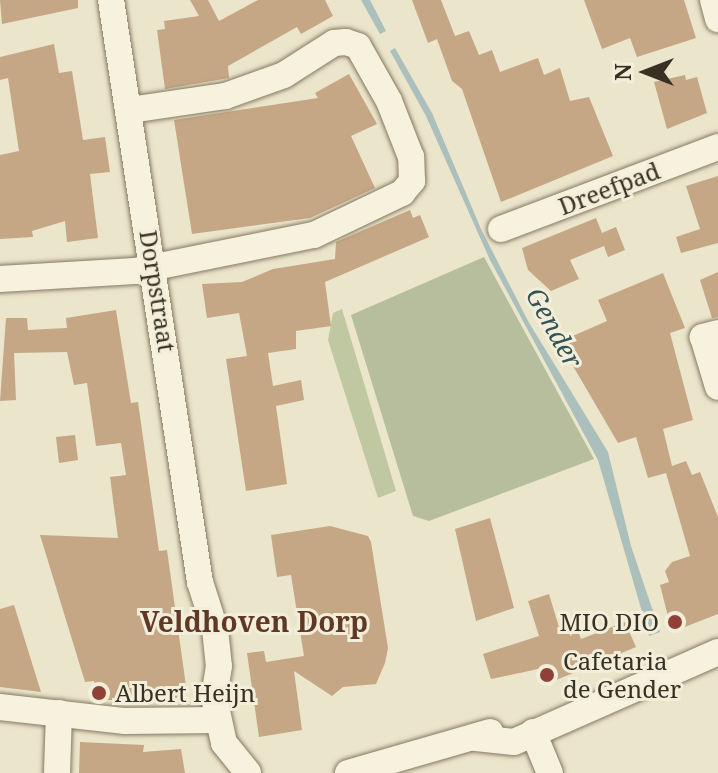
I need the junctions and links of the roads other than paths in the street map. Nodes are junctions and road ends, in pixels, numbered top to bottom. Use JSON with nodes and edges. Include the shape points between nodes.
{"nodes":[{"id":1,"x":111,"y":0,"type":"edge"},
{"id":2,"x":713,"y":0,"type":"edge"},
{"id":3,"x":718,"y":19,"type":"edge"},
{"id":4,"x":130,"y":110,"type":"junction"},
{"id":5,"x":718,"y":147,"type":"edge"},
{"id":6,"x":501,"y":229,"type":"dead end"},
{"id":7,"x":155,"y":267,"type":"junction"},
{"id":8,"x":0,"y":279,"type":"edge"},
{"id":9,"x":718,"y":333,"type":"edge"},
{"id":10,"x":718,"y":387,"type":"edge"},
{"id":11,"x":718,"y":652,"type":"edge"},
{"id":12,"x":0,"y":707,"type":"edge"},
{"id":13,"x":216,"y":708,"type":"junction"},
{"id":14,"x":59,"y":713,"type":"junction"},
{"id":15,"x":533,"y":732,"type":"junction"},
{"id":16,"x":57,"y":773,"type":"edge"},
{"id":17,"x":248,"y":773,"type":"edge"},
{"id":18,"x":348,"y":773,"type":"edge"},
{"id":19,"x":550,"y":773,"type":"edge"}],
"edges":[{"from":1,"to":4,"type":"street","name":"Dorpstraat"},
{"from":2,"to":3,"type":"street"},
{"from":4,"to":7,"type":"street","name":"Dorpstraat"},
{"from":4,"to":7,"type":"street","via":[[225,96],[284,75],[334,43],[346,42],[358,46],[389,101],[411,157],[412,181],[402,193],[314,235]]},
{"from":5,"to":6,"type":"street","name":"Dreefpad"},
{"from":7,"to":8,"type":"street"},
{"from":7,"to":13,"type":"street","name":"Dorpstraat","via":[[200,582],[219,666]]},
{"from":9,"to":10,"type":"street","via":[[703,337]]},
{"from":11,"to":15,"type":"street"},
{"from":12,"to":14,"type":"street"},
{"from":13,"to":14,"type":"street","via":[[125,721]]},
{"from":13,"to":17,"type":"street","name":"Dorpstraat","via":[[234,760]]},
{"from":14,"to":16,"type":"street"},
{"from":15,"to":18,"type":"street","via":[[514,742],[476,738]]},
{"from":15,"to":19,"type":"street"}]}
